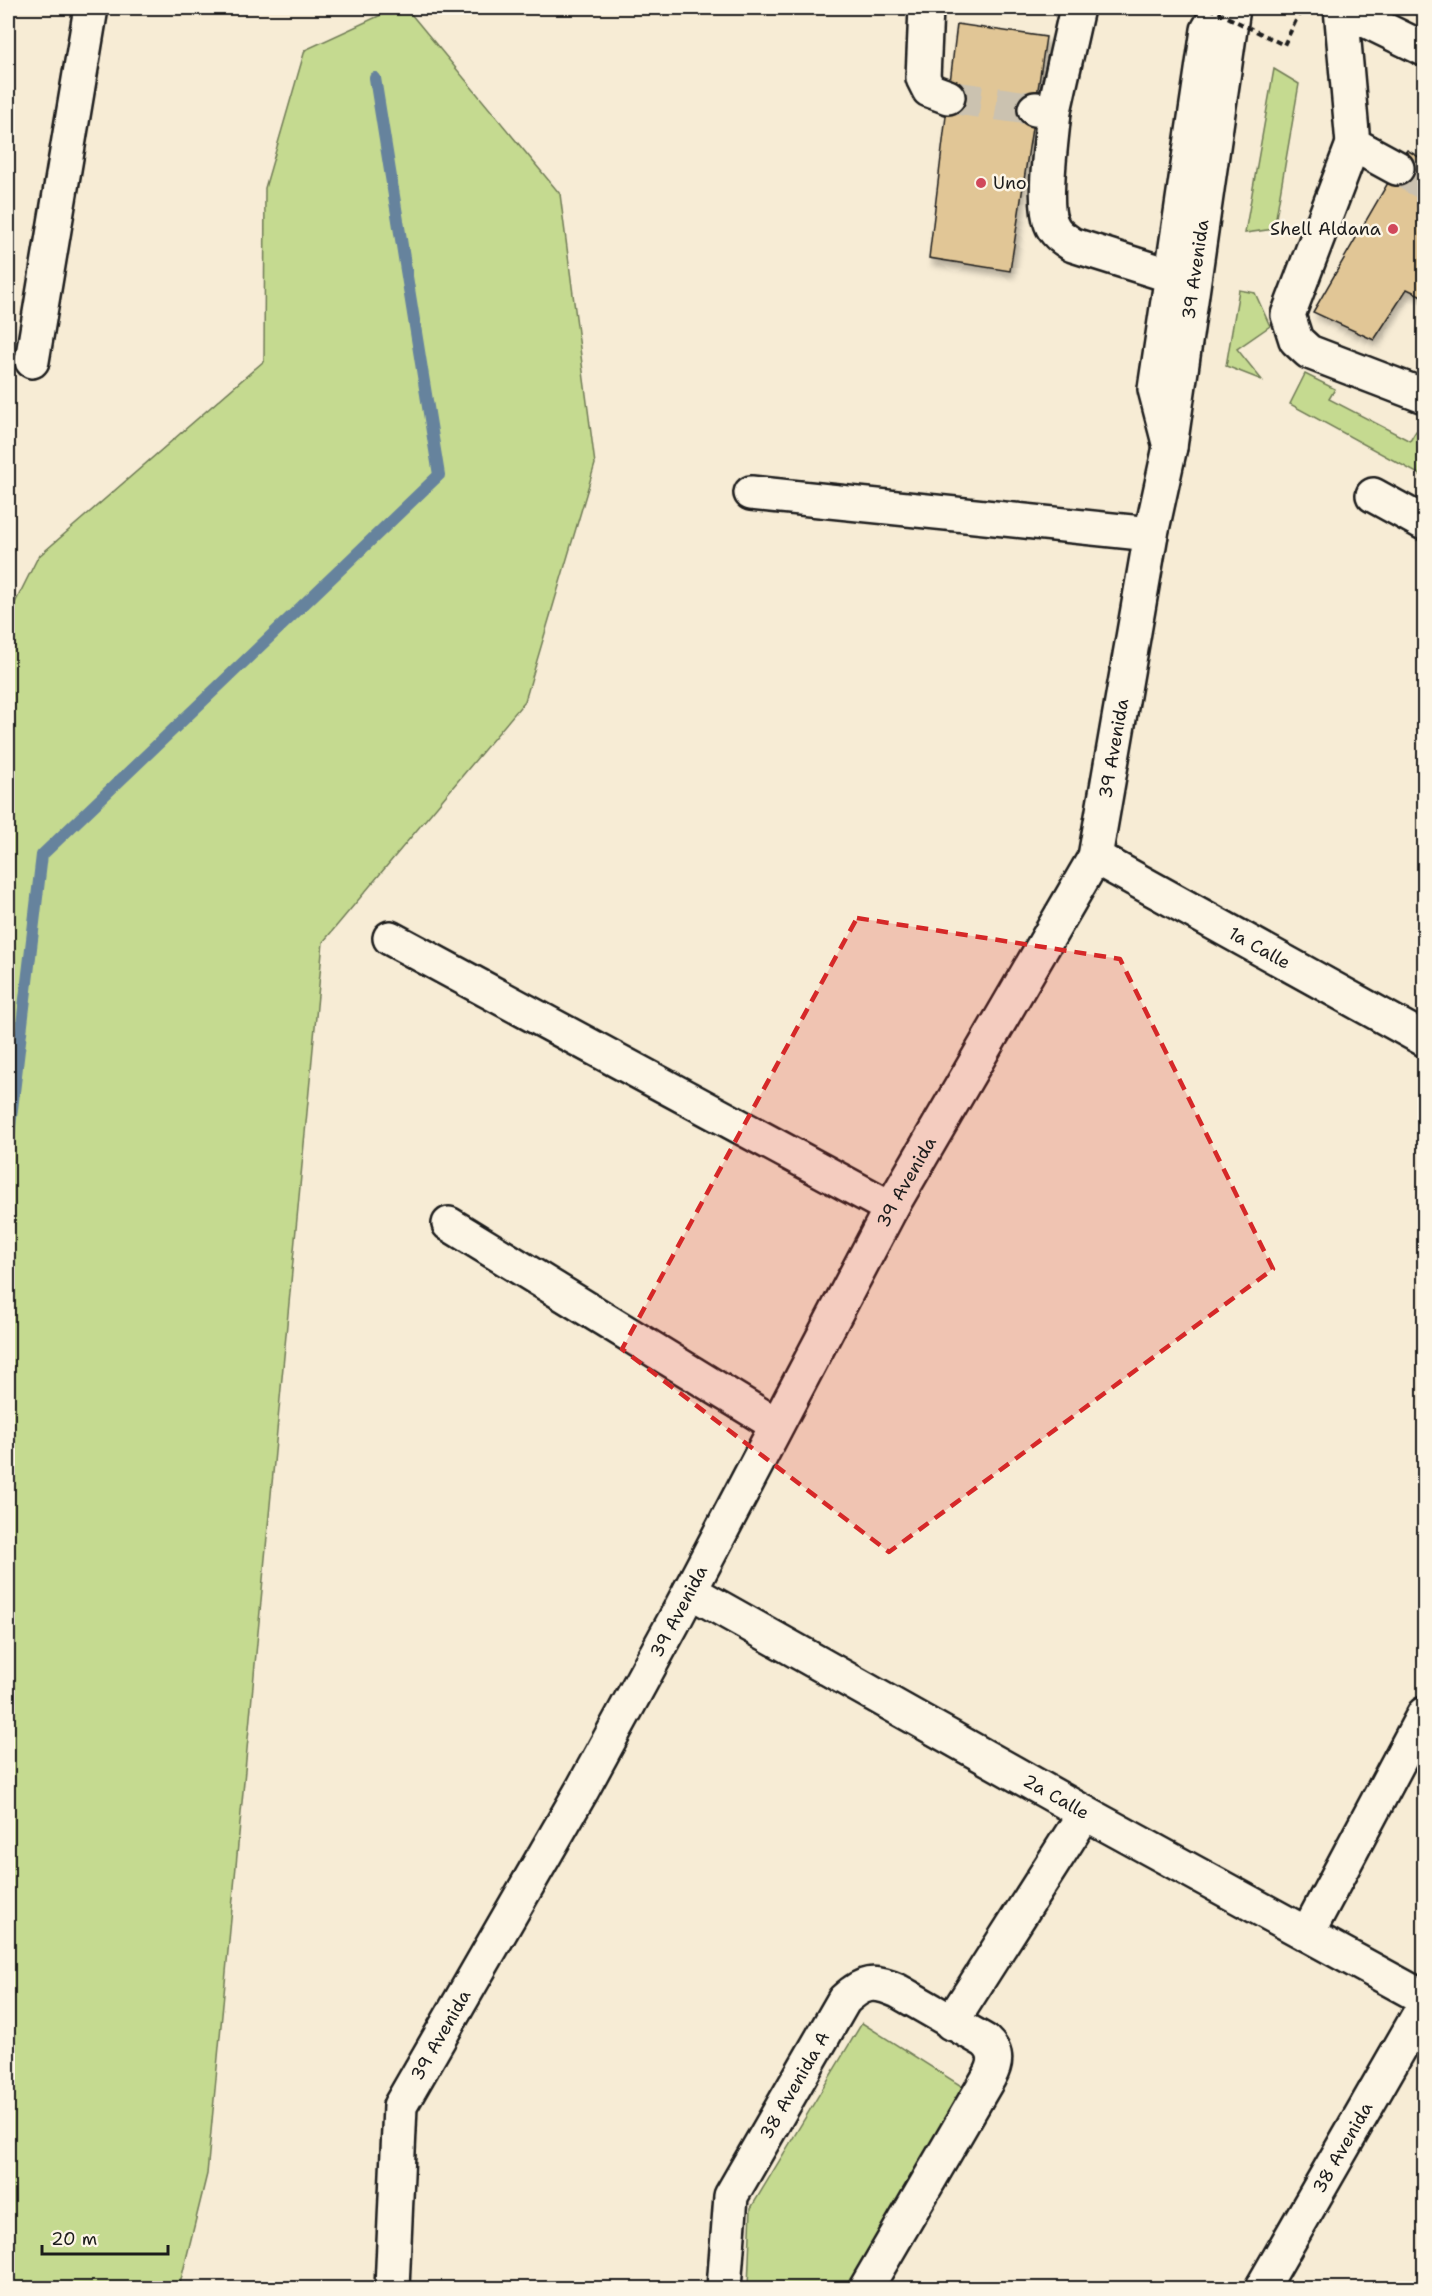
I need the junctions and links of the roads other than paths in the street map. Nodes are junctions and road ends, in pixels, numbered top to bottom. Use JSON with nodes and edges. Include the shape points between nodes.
{"nodes":[{"id":1,"x":91,"y":8,"type":"edge"},
{"id":2,"x":926,"y":8,"type":"edge"},
{"id":3,"x":1077,"y":8,"type":"edge"},
{"id":4,"x":1221,"y":8,"type":"edge"},
{"id":5,"x":1233,"y":8,"type":"edge"},
{"id":6,"x":1340,"y":8,"type":"edge"},
{"id":7,"x":1425,"y":50,"type":"edge"},
{"id":8,"x":948,"y":97,"type":"tunnel mouth"},
{"id":9,"x":1353,"y":144,"type":"junction"},
{"id":10,"x":1397,"y":168,"type":"tunnel mouth"},
{"id":11,"x":1172,"y":276,"type":"junction"},
{"id":12,"x":32,"y":361,"type":"dead end"},
{"id":13,"x":1425,"y":396,"type":"edge"},
{"id":14,"x":1170,"y":447,"type":"junction"},
{"id":15,"x":750,"y":494,"type":"dead end"},
{"id":16,"x":1373,"y":495,"type":"dead end"},
{"id":17,"x":1425,"y":523,"type":"edge"},
{"id":18,"x":1151,"y":534,"type":"junction"},
{"id":19,"x":1095,"y":857,"type":"junction"},
{"id":20,"x":390,"y":938,"type":"dead end"},
{"id":21,"x":1425,"y":1039,"type":"edge"},
{"id":22,"x":891,"y":1208,"type":"junction"},
{"id":23,"x":450,"y":1224,"type":"dead end"},
{"id":24,"x":776,"y":1424,"type":"junction"},
{"id":25,"x":690,"y":1591,"type":"junction"},
{"id":26,"x":1425,"y":1714,"type":"edge"},
{"id":27,"x":1085,"y":1813,"type":"junction"},
{"id":28,"x":1307,"y":1934,"type":"junction"},
{"id":29,"x":1425,"y":1998,"type":"edge"},
{"id":30,"x":1425,"y":2006,"type":"edge"},
{"id":31,"x":951,"y":2023,"type":"junction"},
{"id":32,"x":392,"y":2289,"type":"edge"},
{"id":33,"x":724,"y":2289,"type":"edge"},
{"id":34,"x":866,"y":2289,"type":"edge"},
{"id":35,"x":1262,"y":2289,"type":"edge"}],
"edges":[{"from":1,"to":12,"type":"main road"},
{"from":2,"to":8,"type":"main road","via":[[923,78],[929,90]]},
{"from":3,"to":11,"type":"main road","via":[[1045,110],[1047,206],[1051,224],[1060,237],[1073,245]]},
{"from":4,"to":11,"type":"main road","via":[[1208,30]]},
{"from":5,"to":14,"type":"main road","name":"39 Avenida"},
{"from":6,"to":7,"type":"main road"},
{"from":6,"to":9,"type":"main road"},
{"from":9,"to":10,"type":"main road"},
{"from":9,"to":13,"type":"main road","via":[[1288,315],[1296,340],[1309,352]]},
{"from":11,"to":14,"type":"main road","via":[[1155,389]]},
{"from":14,"to":18,"type":"main road","name":"39 Avenida"},
{"from":15,"to":18,"type":"main road"},
{"from":16,"to":17,"type":"main road"},
{"from":18,"to":19,"type":"main road","name":"39 Avenida"},
{"from":19,"to":21,"type":"main road","name":"1a Calle"},
{"from":19,"to":22,"type":"main road","name":"39 Avenida"},
{"from":20,"to":22,"type":"main road"},
{"from":22,"to":24,"type":"main road","name":"39 Avenida"},
{"from":23,"to":24,"type":"main road"},
{"from":24,"to":25,"type":"main road","name":"39 Avenida"},
{"from":25,"to":27,"type":"main road","name":"2a Calle"},
{"from":25,"to":32,"type":"main road","name":"39 Avenida","via":[[582,1790],[400,2106]]},
{"from":26,"to":28,"type":"main road"},
{"from":27,"to":28,"type":"main road","name":"2a Calle"},
{"from":27,"to":31,"type":"main road"},
{"from":28,"to":29,"type":"main road","name":"2a Calle"},
{"from":30,"to":35,"type":"main road","name":"38 Avenida"},
{"from":31,"to":33,"type":"main road","name":"38 Avenida A","via":[[884,1984],[867,1984],[844,2000],[731,2196]]},
{"from":31,"to":34,"type":"main road","name":"38 Avenida A","via":[[992,2048],[995,2067]]}]}
